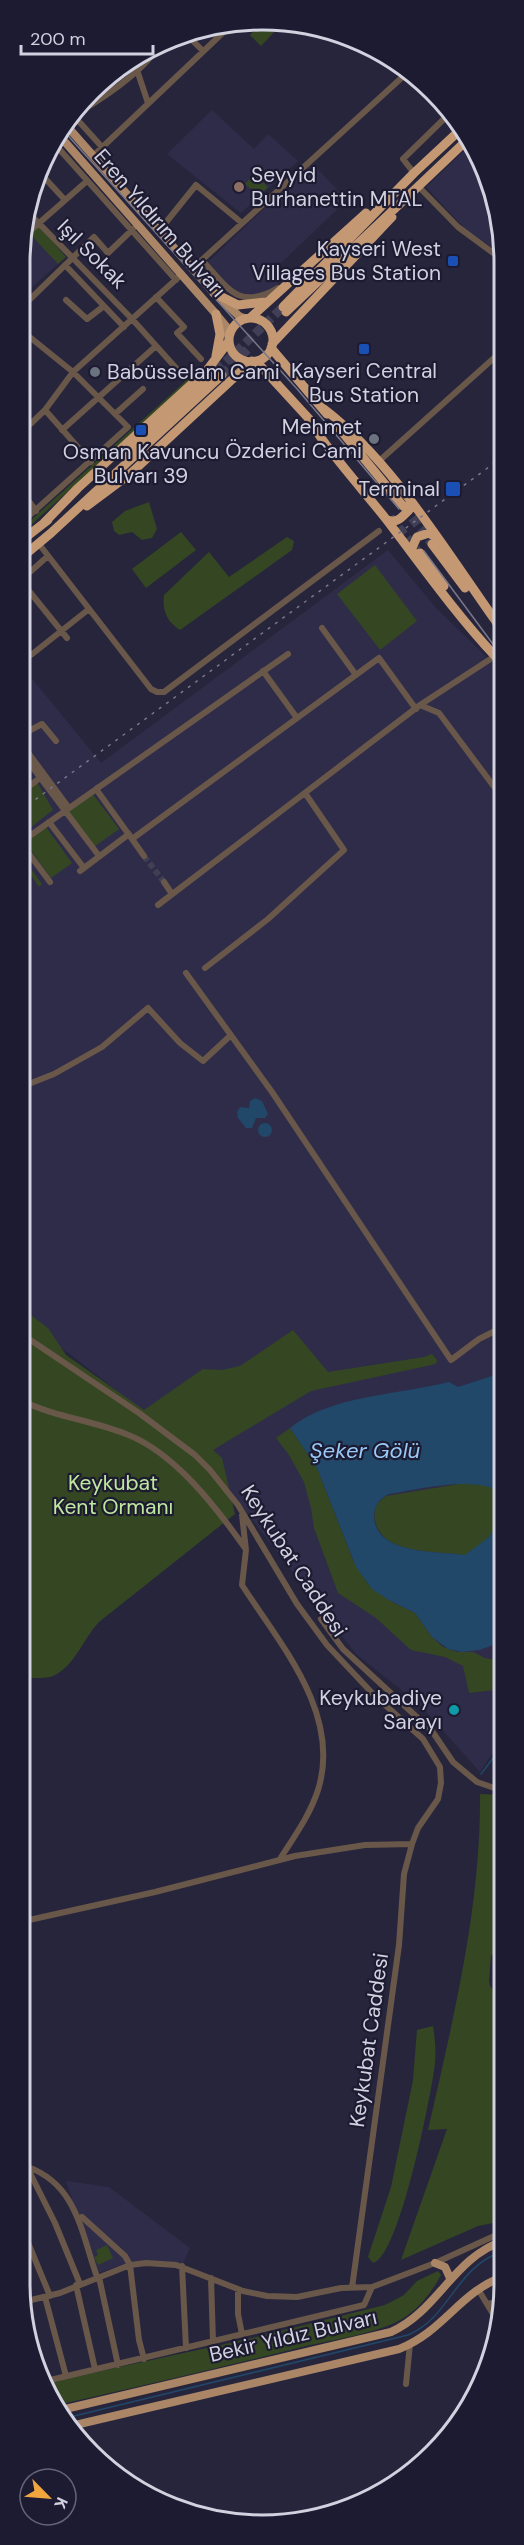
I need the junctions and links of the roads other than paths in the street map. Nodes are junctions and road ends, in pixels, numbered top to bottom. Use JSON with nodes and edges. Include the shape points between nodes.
{"nodes":[{"id":1,"x":222,"y":33,"type":"edge"},
{"id":2,"x":193,"y":41,"type":"edge"},
{"id":3,"x":203,"y":51,"type":"junction"},
{"id":4,"x":143,"y":63,"type":"edge"},
{"id":5,"x":136,"y":70,"type":"junction"},
{"id":6,"x":402,"y":77,"type":"edge"},
{"id":7,"x":93,"y":103,"type":"edge"},
{"id":8,"x":148,"y":103,"type":"junction"},
{"id":9,"x":445,"y":119,"type":"edge"},
{"id":10,"x":79,"y":120,"type":"edge"},
{"id":11,"x":71,"y":131,"type":"edge"},
{"id":12,"x":456,"y":134,"type":"edge"},
{"id":13,"x":64,"y":141,"type":"edge"},
{"id":14,"x":462,"y":145,"type":"edge"},
{"id":15,"x":102,"y":147,"type":"junction"},
{"id":16,"x":59,"y":149,"type":"edge"},
{"id":17,"x":93,"y":156,"type":"junction"},
{"id":18,"x":414,"y":172,"type":"junction"},
{"id":19,"x":45,"y":179,"type":"edge"},
{"id":20,"x":87,"y":181,"type":"junction"},
{"id":21,"x":418,"y":186,"type":"junction"},
{"id":22,"x":65,"y":200,"type":"junction"},
{"id":23,"x":34,"y":218,"type":"edge"},
{"id":24,"x":38,"y":223,"type":"junction"},
{"id":25,"x":242,"y":223,"type":"junction"},
{"id":26,"x":33,"y":228,"type":"edge"},
{"id":27,"x":134,"y":228,"type":"junction"},
{"id":28,"x":159,"y":231,"type":"junction"},
{"id":29,"x":494,"y":254,"type":"edge"},
{"id":30,"x":73,"y":258,"type":"junction"},
{"id":31,"x":202,"y":260,"type":"junction"},
{"id":32,"x":65,"y":266,"type":"junction"},
{"id":33,"x":192,"y":269,"type":"junction"},
{"id":34,"x":178,"y":277,"type":"junction"},
{"id":35,"x":294,"y":279,"type":"junction"},
{"id":36,"x":214,"y":293,"type":"junction"},
{"id":37,"x":156,"y":297,"type":"junction"},
{"id":38,"x":30,"y":299,"type":"edge"},
{"id":39,"x":66,"y":300,"type":"dead end"},
{"id":40,"x":270,"y":301,"type":"junction"},
{"id":41,"x":104,"y":306,"type":"junction"},
{"id":42,"x":216,"y":314,"type":"junction"},
{"id":43,"x":248,"y":318,"type":"junction"},
{"id":44,"x":132,"y":319,"type":"junction"},
{"id":45,"x":123,"y":327,"type":"junction"},
{"id":46,"x":30,"y":337,"type":"edge"},
{"id":47,"x":229,"y":340,"type":"junction"},
{"id":48,"x":156,"y":346,"type":"junction"},
{"id":49,"x":271,"y":346,"type":"junction"},
{"id":50,"x":494,"y":358,"type":"edge"},
{"id":51,"x":201,"y":359,"type":"dead end"},
{"id":52,"x":254,"y":361,"type":"junction"},
{"id":53,"x":217,"y":370,"type":"junction"},
{"id":54,"x":73,"y":372,"type":"junction"},
{"id":55,"x":185,"y":378,"type":"dead end"},
{"id":56,"x":143,"y":389,"type":"dead end"},
{"id":57,"x":99,"y":398,"type":"junction"},
{"id":58,"x":324,"y":409,"type":"junction"},
{"id":59,"x":45,"y":410,"type":"junction"},
{"id":60,"x":115,"y":414,"type":"junction"},
{"id":61,"x":30,"y":424,"type":"edge"},
{"id":62,"x":62,"y":430,"type":"junction"},
{"id":63,"x":91,"y":462,"type":"junction"},
{"id":64,"x":378,"y":462,"type":"junction"},
{"id":65,"x":30,"y":503,"type":"edge"},
{"id":66,"x":407,"y":504,"type":"junction"},
{"id":67,"x":36,"y":511,"type":"junction"},
{"id":68,"x":30,"y":515,"type":"edge"},
{"id":69,"x":389,"y":518,"type":"junction"},
{"id":70,"x":379,"y":531,"type":"dead end"},
{"id":71,"x":51,"y":533,"type":"junction"},
{"id":72,"x":30,"y":534,"type":"edge"},
{"id":73,"x":434,"y":541,"type":"junction"},
{"id":74,"x":39,"y":544,"type":"junction"},
{"id":75,"x":30,"y":551,"type":"edge"},
{"id":76,"x":417,"y":555,"type":"junction"},
{"id":77,"x":48,"y":556,"type":"junction"},
{"id":78,"x":30,"y":572,"type":"edge"},
{"id":79,"x":30,"y":591,"type":"edge"},
{"id":80,"x":89,"y":609,"type":"junction"},
{"id":81,"x":494,"y":619,"type":"edge"},
{"id":82,"x":322,"y":628,"type":"dead end"},
{"id":83,"x":62,"y":631,"type":"junction"},
{"id":84,"x":68,"y":638,"type":"dead end"},
{"id":85,"x":288,"y":654,"type":"dead end"},
{"id":86,"x":494,"y":655,"type":"edge"},
{"id":87,"x":30,"y":656,"type":"edge"},
{"id":88,"x":494,"y":657,"type":"edge"},
{"id":89,"x":263,"y":671,"type":"junction"},
{"id":90,"x":356,"y":675,"type":"junction"},
{"id":91,"x":418,"y":707,"type":"junction"},
{"id":92,"x":297,"y":718,"type":"junction"},
{"id":93,"x":30,"y":730,"type":"edge"},
{"id":94,"x":56,"y":741,"type":"dead end"},
{"id":95,"x":30,"y":756,"type":"edge"},
{"id":96,"x":30,"y":764,"type":"edge"},
{"id":97,"x":40,"y":778,"type":"junction"},
{"id":98,"x":30,"y":785,"type":"edge"},
{"id":99,"x":494,"y":787,"type":"edge"},
{"id":100,"x":98,"y":788,"type":"junction"},
{"id":101,"x":305,"y":793,"type":"junction"},
{"id":102,"x":67,"y":809,"type":"junction"},
{"id":103,"x":50,"y":822,"type":"junction"},
{"id":104,"x":30,"y":836,"type":"edge"},
{"id":105,"x":131,"y":836,"type":"junction"},
{"id":106,"x":30,"y":854,"type":"edge"},
{"id":107,"x":99,"y":856,"type":"junction"},
{"id":108,"x":144,"y":856,"type":"tunnel mouth"},
{"id":109,"x":50,"y":882,"type":"dead end"},
{"id":110,"x":164,"y":882,"type":"tunnel mouth"},
{"id":111,"x":172,"y":894,"type":"junction"},
{"id":112,"x":158,"y":905,"type":"dead end"},
{"id":113,"x":205,"y":968,"type":"dead end"},
{"id":114,"x":186,"y":973,"type":"dead end"},
{"id":115,"x":231,"y":1035,"type":"junction"},
{"id":116,"x":30,"y":1083,"type":"edge"},
{"id":117,"x":494,"y":1331,"type":"edge"},
{"id":118,"x":30,"y":1341,"type":"edge"},
{"id":119,"x":30,"y":1404,"type":"edge"},
{"id":120,"x":242,"y":1514,"type":"junction"},
{"id":121,"x":246,"y":1550,"type":"junction"},
{"id":122,"x":321,"y":1619,"type":"dead end"},
{"id":123,"x":494,"y":1788,"type":"edge"},
{"id":124,"x":412,"y":1844,"type":"junction"},
{"id":125,"x":280,"y":1860,"type":"junction"},
{"id":126,"x":30,"y":1920,"type":"edge"},
{"id":127,"x":30,"y":2168,"type":"edge"},
{"id":128,"x":30,"y":2172,"type":"edge"},
{"id":129,"x":82,"y":2217,"type":"dead end"},
{"id":130,"x":494,"y":2236,"type":"edge"},
{"id":131,"x":494,"y":2245,"type":"edge"},
{"id":132,"x":30,"y":2249,"type":"edge"},
{"id":133,"x":435,"y":2263,"type":"junction"},
{"id":134,"x":130,"y":2265,"type":"junction"},
{"id":135,"x":182,"y":2266,"type":"junction"},
{"id":136,"x":98,"y":2277,"type":"junction"},
{"id":137,"x":211,"y":2278,"type":"junction"},
{"id":138,"x":450,"y":2278,"type":"junction"},
{"id":139,"x":494,"y":2281,"type":"edge"},
{"id":140,"x":78,"y":2285,"type":"junction"},
{"id":141,"x":372,"y":2287,"type":"junction"},
{"id":142,"x":352,"y":2288,"type":"junction"},
{"id":143,"x":478,"y":2289,"type":"junction"},
{"id":144,"x":238,"y":2290,"type":"junction"},
{"id":145,"x":48,"y":2297,"type":"junction"},
{"id":146,"x":30,"y":2301,"type":"edge"},
{"id":147,"x":493,"y":2303,"type":"edge"},
{"id":148,"x":488,"y":2304,"type":"junction"},
{"id":149,"x":492,"y":2312,"type":"edge"},
{"id":150,"x":242,"y":2334,"type":"junction"},
{"id":151,"x":213,"y":2342,"type":"junction"},
{"id":152,"x":410,"y":2344,"type":"junction"},
{"id":153,"x":186,"y":2348,"type":"junction"},
{"id":154,"x":144,"y":2359,"type":"junction"},
{"id":155,"x":118,"y":2365,"type":"junction"},
{"id":156,"x":95,"y":2369,"type":"junction"},
{"id":157,"x":66,"y":2376,"type":"junction"},
{"id":158,"x":51,"y":2380,"type":"edge"},
{"id":159,"x":406,"y":2384,"type":"dead end"},
{"id":160,"x":67,"y":2409,"type":"edge"},
{"id":161,"x":78,"y":2424,"type":"edge"}],
"edges":[{"from":1,"to":3,"type":"street"},
{"from":2,"to":3,"type":"street"},
{"from":3,"to":8,"type":"street"},
{"from":4,"to":5,"type":"street"},
{"from":5,"to":7,"type":"street"},
{"from":5,"to":8,"type":"street"},
{"from":6,"to":25,"type":"street"},
{"from":8,"to":15,"type":"street"},
{"from":9,"to":18,"type":"street","via":[[403,159]]},
{"from":10,"to":15,"type":"street"},
{"from":11,"to":17,"type":"main road","name":"Eren Yıldırım Bulvarı"},
{"from":12,"to":18,"type":"highway"},
{"from":13,"to":27,"type":"main road","name":"Eren Yıldırım Bulvarı"},
{"from":14,"to":21,"type":"highway"},
{"from":15,"to":17,"type":"street"},
{"from":16,"to":20,"type":"street"},
{"from":17,"to":28,"type":"main road","name":"Eren Yıldırım Bulvarı"},
{"from":18,"to":21,"type":"highway","via":[[284,309]]},
{"from":18,"to":35,"type":"highway"},
{"from":19,"to":22,"type":"street"},
{"from":20,"to":22,"type":"street"},
{"from":20,"to":27,"type":"street"},
{"from":21,"to":29,"type":"street","via":[[458,227]]},
{"from":21,"to":49,"type":"highway"},
{"from":22,"to":24,"type":"street"},
{"from":23,"to":24,"type":"street","name":"Işıl Sokak"},
{"from":24,"to":26,"type":"street"},
{"from":24,"to":30,"type":"street","name":"Işıl Sokak"},
{"from":25,"to":28,"type":"street","via":[[196,185]]},
{"from":25,"to":31,"type":"street"},
{"from":27,"to":30,"type":"street","via":[[108,253],[94,237]]},
{"from":27,"to":34,"type":"main road","name":"Eren Yıldırım Bulvarı"},
{"from":28,"to":33,"type":"main road","name":"Eren Yıldırım Bulvarı"},
{"from":30,"to":32,"type":"street"},
{"from":30,"to":44,"type":"street","name":"Işıl Sokak"},
{"from":31,"to":33,"type":"street"},
{"from":31,"to":35,"type":"street","via":[[229,290],[245,298],[262,297]]},
{"from":32,"to":38,"type":"street"},
{"from":32,"to":41,"type":"street"},
{"from":33,"to":36,"type":"main road","name":"Eren Yıldırım Bulvarı"},
{"from":34,"to":37,"type":"street"},
{"from":34,"to":42,"type":"main road","name":"Eren Yıldırım Bulvarı"},
{"from":35,"to":40,"type":"highway"},
{"from":36,"to":40,"type":"highway","via":[[242,305]]},
{"from":36,"to":43,"type":"main road","name":"Eren Yıldırım Bulvarı","via":[[239,316]]},
{"from":37,"to":44,"type":"street"},
{"from":37,"to":51,"type":"street","via":[[184,327],[177,333]]},
{"from":39,"to":41,"type":"street","via":[[87,319]]},
{"from":40,"to":43,"type":"highway"},
{"from":41,"to":45,"type":"street"},
{"from":42,"to":47,"type":"main road","name":"Eren Yıldırım Bulvarı","via":[[226,326]]},
{"from":42,"to":53,"type":"highway","via":[[220,339]]},
{"from":43,"to":47,"type":"highway","via":[[234,326]]},
{"from":43,"to":49,"type":"highway","via":[[267,326]]},
{"from":44,"to":45,"type":"street"},
{"from":44,"to":48,"type":"street","name":"Işıl Sokak"},
{"from":45,"to":54,"type":"street"},
{"from":46,"to":54,"type":"street"},
{"from":47,"to":52,"type":"highway","via":[[237,356]]},
{"from":47,"to":53,"type":"highway"},
{"from":48,"to":55,"type":"street","name":"Işıl Sokak"},
{"from":48,"to":57,"type":"street"},
{"from":49,"to":52,"type":"highway","via":[[263,358]]},
{"from":49,"to":58,"type":"highway"},
{"from":50,"to":64,"type":"street"},
{"from":52,"to":69,"type":"highway","via":[[308,417]]},
{"from":52,"to":71,"type":"highway","via":[[130,474]]},
{"from":53,"to":71,"type":"highway"},
{"from":53,"to":72,"type":"highway"},
{"from":54,"to":57,"type":"street"},
{"from":54,"to":59,"type":"street"},
{"from":56,"to":60,"type":"street"},
{"from":57,"to":60,"type":"street"},
{"from":57,"to":62,"type":"street"},
{"from":58,"to":64,"type":"highway"},
{"from":58,"to":66,"type":"highway"},
{"from":59,"to":61,"type":"street"},
{"from":59,"to":62,"type":"street"},
{"from":60,"to":63,"type":"street","via":[[128,428]]},
{"from":62,"to":63,"type":"street"},
{"from":63,"to":67,"type":"street"},
{"from":64,"to":66,"type":"highway"},
{"from":65,"to":67,"type":"street"},
{"from":66,"to":69,"type":"highway","via":[[409,510],[398,521]]},
{"from":66,"to":73,"type":"highway"},
{"from":67,"to":68,"type":"street"},
{"from":69,"to":76,"type":"highway"},
{"from":70,"to":80,"type":"street","via":[[164,692],[151,689]]},
{"from":71,"to":74,"type":"highway"},
{"from":73,"to":76,"type":"highway","via":[[429,533],[417,537],[412,548]]},
{"from":73,"to":81,"type":"highway"},
{"from":74,"to":75,"type":"highway"},
{"from":74,"to":77,"type":"street"},
{"from":76,"to":86,"type":"highway","via":[[462,621]]},
{"from":77,"to":78,"type":"street"},
{"from":77,"to":80,"type":"street"},
{"from":79,"to":83,"type":"street"},
{"from":80,"to":83,"type":"street"},
{"from":82,"to":90,"type":"street"},
{"from":83,"to":84,"type":"street"},
{"from":83,"to":87,"type":"street"},
{"from":85,"to":89,"type":"street"},
{"from":88,"to":91,"type":"street"},
{"from":89,"to":92,"type":"street"},
{"from":89,"to":100,"type":"street"},
{"from":90,"to":91,"type":"street","via":[[379,658]]},
{"from":90,"to":92,"type":"street"},
{"from":91,"to":99,"type":"street","via":[[439,713]]},
{"from":91,"to":101,"type":"street"},
{"from":92,"to":105,"type":"street"},
{"from":93,"to":94,"type":"street","via":[[42,724]]},
{"from":95,"to":102,"type":"street"},
{"from":96,"to":97,"type":"street"},
{"from":97,"to":98,"type":"street"},
{"from":97,"to":102,"type":"street"},
{"from":100,"to":102,"type":"street"},
{"from":100,"to":105,"type":"street"},
{"from":101,"to":111,"type":"street"},
{"from":101,"to":113,"type":"street","via":[[344,850],[268,919]]},
{"from":102,"to":103,"type":"street"},
{"from":102,"to":107,"type":"street"},
{"from":103,"to":104,"type":"street"},
{"from":103,"to":107,"type":"street","via":[[82,869]]},
{"from":105,"to":107,"type":"street"},
{"from":105,"to":108,"type":"street"},
{"from":106,"to":109,"type":"street"},
{"from":110,"to":111,"type":"street"},
{"from":111,"to":112,"type":"street"},
{"from":114,"to":115,"type":"street"},
{"from":115,"to":116,"type":"street","via":[[203,1061],[148,1008],[102,1047]]},
{"from":115,"to":117,"type":"street","via":[[452,1360]]},
{"from":118,"to":120,"type":"street","name":"Keykubat Caddesi","via":[[195,1455],[225,1487]]},
{"from":119,"to":121,"type":"street","via":[[150,1445],[203,1495]]},
{"from":120,"to":121,"type":"street"},
{"from":120,"to":124,"type":"street","name":"Keykubat Caddesi","via":[[327,1645],[423,1739],[440,1767],[438,1799]]},
{"from":121,"to":125,"type":"street","via":[[242,1585],[304,1681],[316,1715],[322,1751],[321,1780],[315,1799]]},
{"from":122,"to":123,"type":"street","via":[[343,1649],[432,1731],[453,1762],[477,1782]]},
{"from":124,"to":125,"type":"street","via":[[365,1845]]},
{"from":124,"to":142,"type":"street","name":"Keykubat Caddesi","via":[[404,1874],[399,1945]]},
{"from":125,"to":126,"type":"street"},
{"from":127,"to":136,"type":"street","via":[[51,2178],[69,2198]]},
{"from":128,"to":140,"type":"street","via":[[55,2223]]},
{"from":129,"to":134,"type":"street"},
{"from":130,"to":133,"type":"street"},
{"from":131,"to":138,"type":"main road","name":"Bekir Yıldız Bulvarı","via":[[475,2254]]},
{"from":132,"to":145,"type":"street"},
{"from":133,"to":138,"type":"main road","via":[[446,2267]]},
{"from":133,"to":141,"type":"street"},
{"from":134,"to":135,"type":"street"},
{"from":134,"to":136,"type":"street"},
{"from":134,"to":154,"type":"street"},
{"from":135,"to":137,"type":"street"},
{"from":135,"to":153,"type":"street"},
{"from":136,"to":140,"type":"street"},
{"from":136,"to":155,"type":"street"},
{"from":137,"to":144,"type":"street"},
{"from":137,"to":151,"type":"street"},
{"from":138,"to":160,"type":"main road","name":"Bekir Yıldız Bulvarı","via":[[420,2314],[391,2332]]},
{"from":139,"to":143,"type":"main road","name":"Bekir Yıldız Bulvarı"},
{"from":140,"to":145,"type":"street"},
{"from":140,"to":156,"type":"street"},
{"from":141,"to":142,"type":"street"},
{"from":141,"to":150,"type":"street","via":[[364,2306]]},
{"from":142,"to":144,"type":"street","via":[[290,2297]]},
{"from":143,"to":148,"type":"street"},
{"from":143,"to":152,"type":"main road","name":"Bekir Yıldız Bulvarı","via":[[434,2330]]},
{"from":144,"to":150,"type":"street"},
{"from":145,"to":146,"type":"street"},
{"from":145,"to":157,"type":"street"},
{"from":147,"to":148,"type":"street"},
{"from":148,"to":149,"type":"street"},
{"from":150,"to":151,"type":"street"},
{"from":151,"to":153,"type":"street"},
{"from":152,"to":159,"type":"street"},
{"from":152,"to":161,"type":"main road","name":"Bekir Yıldız Bulvarı"},
{"from":153,"to":154,"type":"street"},
{"from":154,"to":155,"type":"street"},
{"from":155,"to":156,"type":"street"},
{"from":156,"to":157,"type":"street"},
{"from":157,"to":158,"type":"street"}]}
